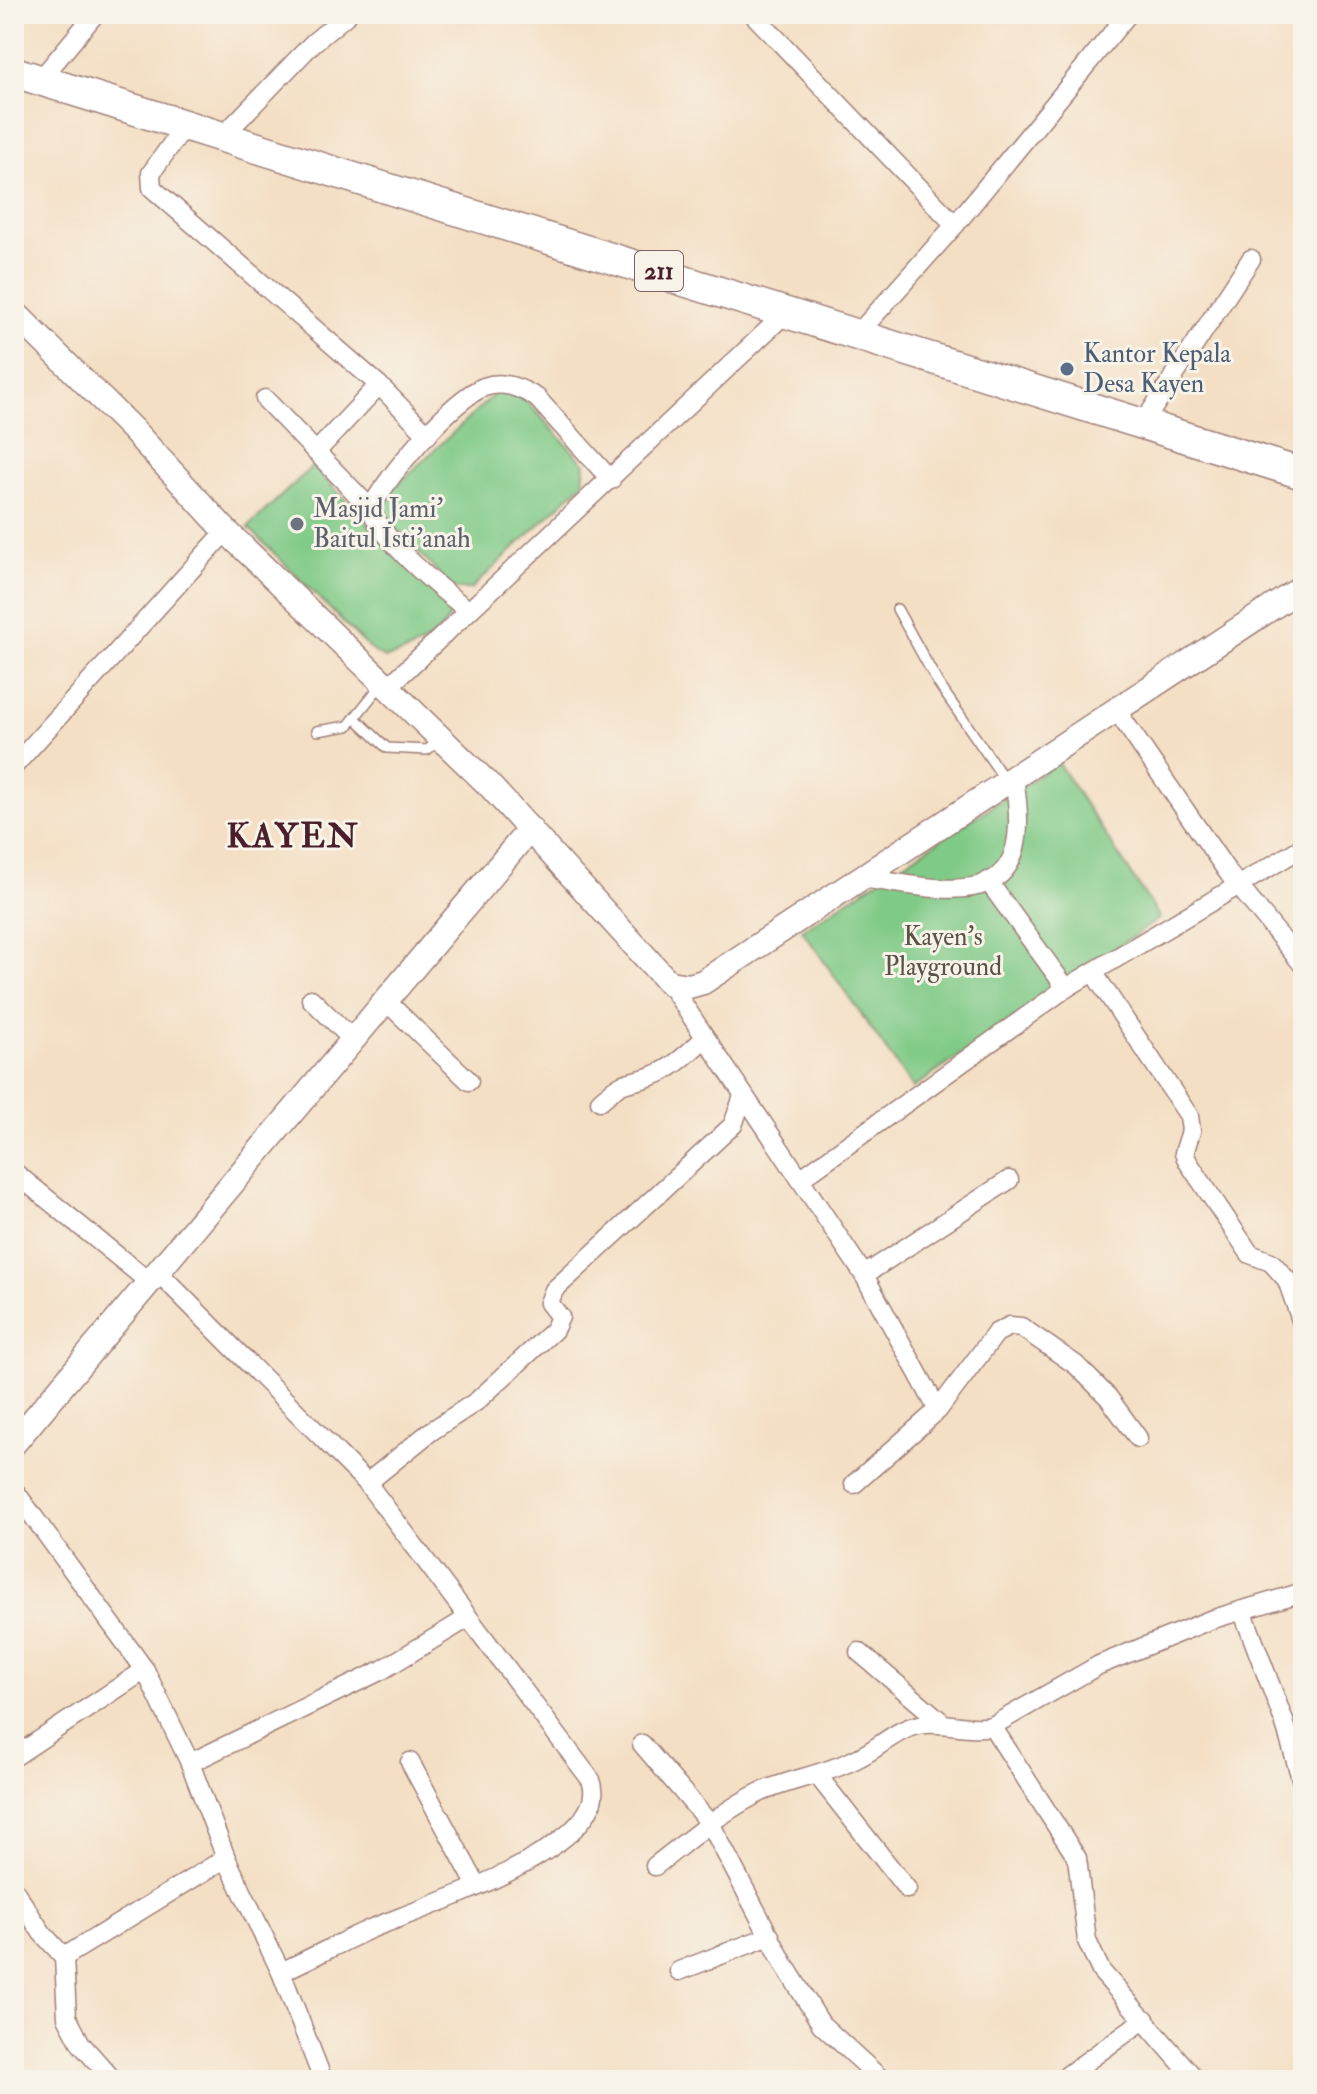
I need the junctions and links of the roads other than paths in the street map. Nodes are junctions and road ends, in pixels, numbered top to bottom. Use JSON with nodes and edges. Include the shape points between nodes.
{"nodes":[{"id":1,"x":95,"y":14,"type":"edge"},
{"id":2,"x":348,"y":14,"type":"edge"},
{"id":3,"x":753,"y":14,"type":"edge"},
{"id":4,"x":1128,"y":14,"type":"edge"},
{"id":5,"x":27,"y":76,"type":"edge"},
{"id":6,"x":186,"y":124,"type":"junction"},
{"id":7,"x":223,"y":136,"type":"junction"},
{"id":8,"x":955,"y":225,"type":"junction"},
{"id":9,"x":1251,"y":259,"type":"dead end"},
{"id":10,"x":788,"y":311,"type":"junction"},
{"id":11,"x":14,"y":312,"type":"edge"},
{"id":12,"x":855,"y":337,"type":"junction"},
{"id":13,"x":379,"y":385,"type":"junction"},
{"id":14,"x":265,"y":399,"type":"dead end"},
{"id":15,"x":1142,"y":425,"type":"junction"},
{"id":16,"x":428,"y":435,"type":"junction"},
{"id":17,"x":316,"y":452,"type":"junction"},
{"id":18,"x":1303,"y":474,"type":"edge"},
{"id":19,"x":611,"y":480,"type":"junction"},
{"id":20,"x":371,"y":509,"type":"junction"},
{"id":21,"x":226,"y":531,"type":"junction"},
{"id":22,"x":1303,"y":587,"type":"edge"},
{"id":23,"x":897,"y":609,"type":"dead end"},
{"id":24,"x":468,"y":610,"type":"junction"},
{"id":25,"x":385,"y":684,"type":"junction"},
{"id":26,"x":1117,"y":711,"type":"junction"},
{"id":27,"x":355,"y":718,"type":"junction"},
{"id":28,"x":317,"y":731,"type":"dead end"},
{"id":29,"x":442,"y":739,"type":"junction"},
{"id":30,"x":14,"y":766,"type":"edge"},
{"id":31,"x":1010,"y":781,"type":"junction"},
{"id":32,"x":530,"y":829,"type":"junction"},
{"id":33,"x":1303,"y":847,"type":"edge"},
{"id":34,"x":863,"y":878,"type":"junction"},
{"id":35,"x":988,"y":881,"type":"junction"},
{"id":36,"x":1237,"y":884,"type":"junction"},
{"id":37,"x":1303,"y":965,"type":"edge"},
{"id":38,"x":1093,"y":972,"type":"junction"},
{"id":39,"x":669,"y":983,"type":"junction"},
{"id":40,"x":1066,"y":988,"type":"junction"},
{"id":41,"x":311,"y":999,"type":"dead end"},
{"id":42,"x":386,"y":1001,"type":"junction"},
{"id":43,"x":705,"y":1038,"type":"junction"},
{"id":44,"x":354,"y":1041,"type":"junction"},
{"id":45,"x":469,"y":1081,"type":"dead end"},
{"id":46,"x":743,"y":1096,"type":"junction"},
{"id":47,"x":600,"y":1101,"type":"dead end"},
{"id":48,"x":14,"y":1172,"type":"edge"},
{"id":49,"x":800,"y":1179,"type":"junction"},
{"id":50,"x":1009,"y":1180,"type":"dead end"},
{"id":51,"x":864,"y":1275,"type":"junction"},
{"id":52,"x":153,"y":1276,"type":"junction"},
{"id":53,"x":1303,"y":1326,"type":"edge"},
{"id":54,"x":938,"y":1410,"type":"junction"},
{"id":55,"x":1138,"y":1438,"type":"dead end"},
{"id":56,"x":14,"y":1443,"type":"edge"},
{"id":57,"x":367,"y":1483,"type":"junction"},
{"id":58,"x":854,"y":1484,"type":"dead end"},
{"id":59,"x":14,"y":1490,"type":"edge"},
{"id":60,"x":1303,"y":1592,"type":"edge"},
{"id":61,"x":1242,"y":1610,"type":"junction"},
{"id":62,"x":468,"y":1618,"type":"junction"},
{"id":63,"x":859,"y":1652,"type":"dead end"},
{"id":64,"x":145,"y":1670,"type":"junction"},
{"id":65,"x":944,"y":1724,"type":"junction"},
{"id":66,"x":992,"y":1726,"type":"junction"},
{"id":67,"x":642,"y":1744,"type":"dead end"},
{"id":68,"x":14,"y":1757,"type":"edge"},
{"id":69,"x":410,"y":1762,"type":"dead end"},
{"id":70,"x":190,"y":1763,"type":"junction"},
{"id":71,"x":818,"y":1776,"type":"junction"},
{"id":72,"x":1303,"y":1785,"type":"edge"},
{"id":73,"x":711,"y":1825,"type":"junction"},
{"id":74,"x":226,"y":1858,"type":"junction"},
{"id":75,"x":655,"y":1866,"type":"dead end"},
{"id":76,"x":477,"y":1886,"type":"junction"},
{"id":77,"x":907,"y":1889,"type":"dead end"},
{"id":78,"x":14,"y":1890,"type":"edge"},
{"id":79,"x":770,"y":1936,"type":"junction"},
{"id":80,"x":64,"y":1957,"type":"junction"},
{"id":81,"x":679,"y":1971,"type":"dead end"},
{"id":82,"x":281,"y":1972,"type":"junction"},
{"id":83,"x":1145,"y":2019,"type":"junction"},
{"id":84,"x":113,"y":2080,"type":"edge"},
{"id":85,"x":323,"y":2080,"type":"edge"},
{"id":86,"x":882,"y":2080,"type":"edge"},
{"id":87,"x":1061,"y":2080,"type":"edge"},
{"id":88,"x":1196,"y":2080,"type":"edge"}],
"edges":[{"from":1,"to":5,"type":"street"},
{"from":2,"to":7,"type":"street"},
{"from":3,"to":8,"type":"street"},
{"from":4,"to":8,"type":"street"},
{"from":5,"to":6,"type":"main road","number":"211"},
{"from":6,"to":7,"type":"main road","number":"211"},
{"from":6,"to":13,"type":"street","via":[[151,173],[152,188]]},
{"from":7,"to":10,"type":"main road","number":"211"},
{"from":8,"to":12,"type":"street"},
{"from":9,"to":15,"type":"street"},
{"from":10,"to":12,"type":"main road","number":"211"},
{"from":10,"to":19,"type":"street"},
{"from":11,"to":21,"type":"street"},
{"from":12,"to":15,"type":"main road","number":"211"},
{"from":13,"to":16,"type":"street"},
{"from":13,"to":17,"type":"street"},
{"from":14,"to":17,"type":"street"},
{"from":15,"to":18,"type":"main road","number":"211"},
{"from":16,"to":19,"type":"street","via":[[483,387],[502,384],[537,398]]},
{"from":16,"to":20,"type":"street","via":[[392,475]]},
{"from":17,"to":20,"type":"street"},
{"from":19,"to":24,"type":"street"},
{"from":20,"to":24,"type":"street","via":[[391,541]]},
{"from":21,"to":25,"type":"street"},
{"from":21,"to":30,"type":"street"},
{"from":22,"to":26,"type":"street"},
{"from":23,"to":31,"type":"lane","via":[[938,683]]},
{"from":24,"to":25,"type":"street"},
{"from":25,"to":27,"type":"lane"},
{"from":25,"to":29,"type":"street"},
{"from":26,"to":31,"type":"street"},
{"from":26,"to":36,"type":"street"},
{"from":27,"to":28,"type":"lane","via":[[337,730]]},
{"from":27,"to":29,"type":"lane","via":[[387,748],[427,750]]},
{"from":29,"to":32,"type":"street"},
{"from":31,"to":34,"type":"street"},
{"from":31,"to":35,"type":"street","via":[[1020,816],[1017,849],[1007,869]]},
{"from":32,"to":39,"type":"street"},
{"from":32,"to":42,"type":"street"},
{"from":33,"to":36,"type":"street"},
{"from":34,"to":35,"type":"street","via":[[967,891]]},
{"from":34,"to":39,"type":"street","via":[[703,982]]},
{"from":35,"to":40,"type":"street"},
{"from":36,"to":37,"type":"street"},
{"from":36,"to":38,"type":"street"},
{"from":38,"to":40,"type":"street"},
{"from":38,"to":53,"type":"street","via":[[1189,1116],[1184,1153],[1188,1162],[1250,1254],[1271,1262],[1287,1280]]},
{"from":39,"to":43,"type":"street"},
{"from":40,"to":49,"type":"street"},
{"from":41,"to":44,"type":"street"},
{"from":42,"to":44,"type":"street"},
{"from":42,"to":45,"type":"street"},
{"from":43,"to":46,"type":"street"},
{"from":43,"to":47,"type":"street","via":[[675,1064],[650,1077],[622,1081]]},
{"from":44,"to":52,"type":"street"},
{"from":46,"to":49,"type":"street"},
{"from":46,"to":57,"type":"street","via":[[733,1125],[554,1290],[549,1303],[560,1317],[554,1330],[477,1401]]},
{"from":48,"to":52,"type":"street"},
{"from":49,"to":51,"type":"street"},
{"from":50,"to":51,"type":"street"},
{"from":51,"to":54,"type":"street"},
{"from":52,"to":56,"type":"street"},
{"from":52,"to":57,"type":"street"},
{"from":54,"to":55,"type":"street","via":[[996,1333],[1021,1327],[1076,1365]]},
{"from":54,"to":58,"type":"street"},
{"from":57,"to":62,"type":"street"},
{"from":59,"to":64,"type":"street"},
{"from":60,"to":61,"type":"street"},
{"from":61,"to":66,"type":"street","via":[[1099,1665]]},
{"from":61,"to":72,"type":"street"},
{"from":62,"to":70,"type":"street","via":[[382,1670]]},
{"from":62,"to":76,"type":"street","via":[[591,1780],[595,1793],[587,1814],[561,1841]]},
{"from":63,"to":65,"type":"street"},
{"from":64,"to":68,"type":"street"},
{"from":64,"to":70,"type":"street"},
{"from":65,"to":66,"type":"street"},
{"from":65,"to":71,"type":"street","via":[[915,1725]]},
{"from":66,"to":83,"type":"street","via":[[1077,1858],[1087,1941],[1101,1971]]},
{"from":67,"to":73,"type":"street"},
{"from":69,"to":76,"type":"street"},
{"from":70,"to":74,"type":"street"},
{"from":71,"to":73,"type":"street","via":[[764,1791]]},
{"from":71,"to":77,"type":"street"},
{"from":73,"to":75,"type":"street"},
{"from":73,"to":79,"type":"street"},
{"from":74,"to":80,"type":"street"},
{"from":74,"to":82,"type":"street"},
{"from":76,"to":82,"type":"street"},
{"from":78,"to":80,"type":"street"},
{"from":79,"to":81,"type":"street"},
{"from":79,"to":86,"type":"street","via":[[821,2024]]},
{"from":80,"to":84,"type":"street","via":[[67,2017],[81,2044]]},
{"from":82,"to":85,"type":"street"},
{"from":83,"to":87,"type":"street"},
{"from":83,"to":88,"type":"street"}]}
